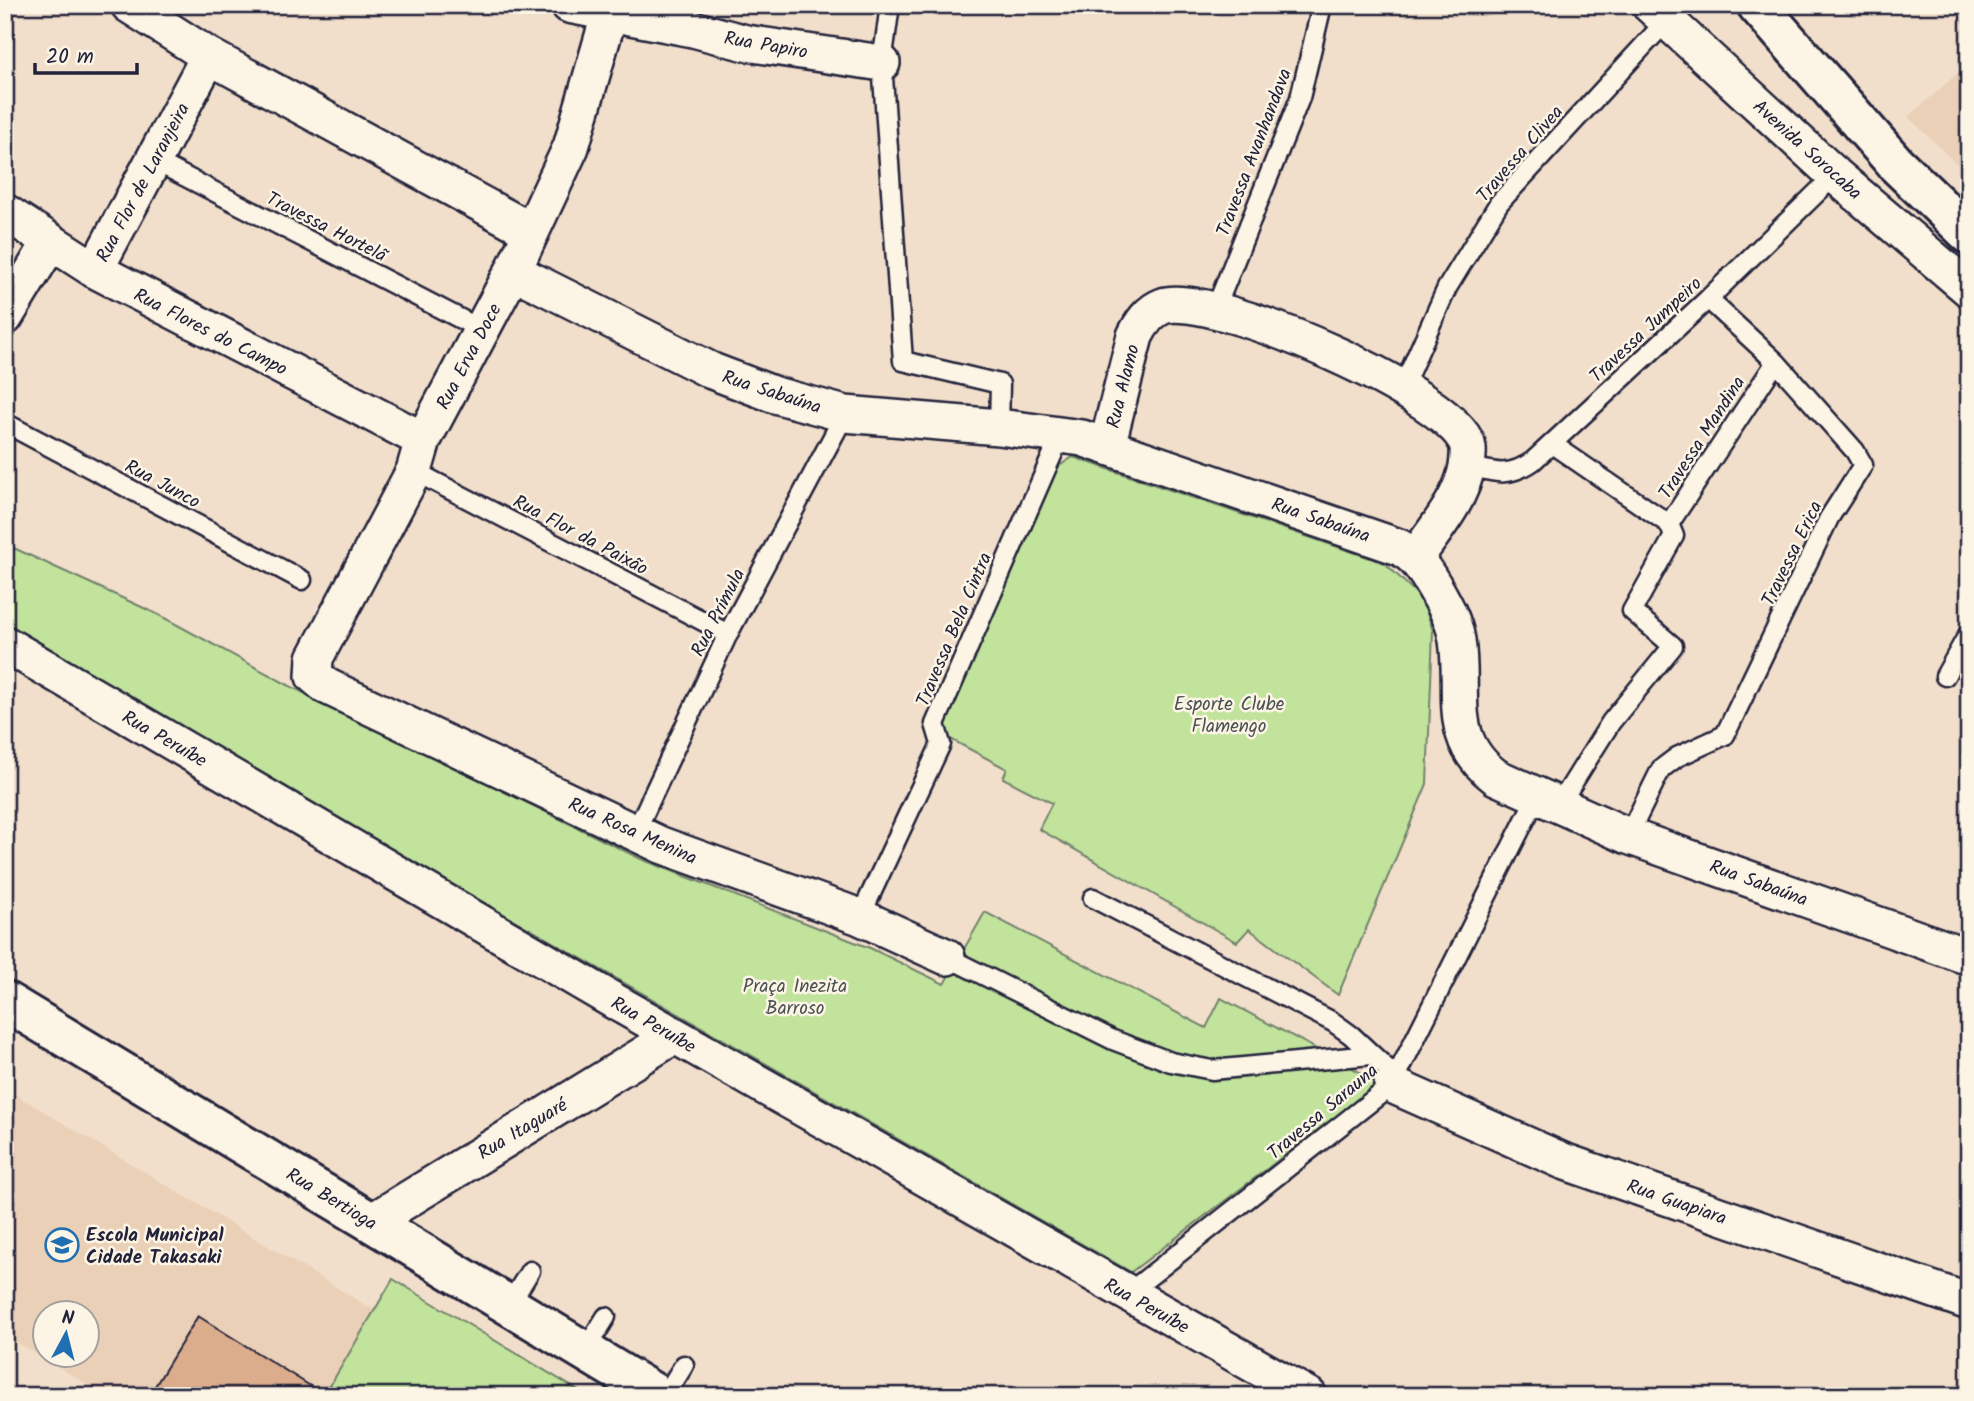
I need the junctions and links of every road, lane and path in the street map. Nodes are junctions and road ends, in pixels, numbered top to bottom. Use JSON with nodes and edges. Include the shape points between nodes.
{"nodes":[{"id":1,"x":129,"y":5,"type":"edge"},
{"id":2,"x":569,"y":5,"type":"edge"},
{"id":3,"x":890,"y":5,"type":"edge"},
{"id":4,"x":1322,"y":5,"type":"edge"},
{"id":5,"x":1757,"y":5,"type":"edge"},
{"id":6,"x":1666,"y":11,"type":"edge"},
{"id":7,"x":610,"y":12,"type":"junction"},
{"id":8,"x":209,"y":56,"type":"junction"},
{"id":9,"x":882,"y":63,"type":"junction"},
{"id":10,"x":153,"y":160,"type":"junction"},
{"id":11,"x":1835,"y":175,"type":"junction"},
{"id":12,"x":5,"y":212,"type":"edge"},
{"id":13,"x":531,"y":231,"type":"junction"},
{"id":14,"x":1969,"y":234,"type":"edge"},
{"id":15,"x":50,"y":243,"type":"junction"},
{"id":16,"x":94,"y":270,"type":"junction"},
{"id":17,"x":513,"y":271,"type":"junction"},
{"id":18,"x":1969,"y":289,"type":"edge"},
{"id":19,"x":1708,"y":299,"type":"junction"},
{"id":20,"x":1215,"y":310,"type":"junction"},
{"id":21,"x":7,"y":311,"type":"edge"},
{"id":22,"x":482,"y":330,"type":"junction"},
{"id":23,"x":1776,"y":362,"type":"junction"},
{"id":24,"x":1402,"y":389,"type":"junction"},
{"id":25,"x":845,"y":414,"type":"junction"},
{"id":26,"x":5,"y":423,"type":"edge"},
{"id":27,"x":999,"y":427,"type":"junction"},
{"id":28,"x":1061,"y":435,"type":"junction"},
{"id":29,"x":1552,"y":444,"type":"junction"},
{"id":30,"x":1107,"y":446,"type":"junction"},
{"id":31,"x":419,"y":456,"type":"junction"},
{"id":32,"x":1465,"y":465,"type":"junction"},
{"id":33,"x":1669,"y":524,"type":"junction"},
{"id":34,"x":1416,"y":557,"type":"junction"},
{"id":35,"x":302,"y":580,"type":"dead end"},
{"id":36,"x":1969,"y":633,"type":"edge"},
{"id":37,"x":728,"y":634,"type":"junction"},
{"id":38,"x":5,"y":644,"type":"edge"},
{"id":39,"x":1945,"y":676,"type":"dead end"},
{"id":40,"x":326,"y":686,"type":"joint"},
{"id":41,"x":1548,"y":801,"type":"junction"},
{"id":42,"x":635,"y":833,"type":"junction"},
{"id":43,"x":1628,"y":836,"type":"junction"},
{"id":44,"x":1093,"y":898,"type":"dead end"},
{"id":45,"x":859,"y":917,"type":"junction"},
{"id":46,"x":947,"y":957,"type":"joint"},
{"id":47,"x":1969,"y":957,"type":"edge"},
{"id":48,"x":5,"y":1001,"type":"edge"},
{"id":49,"x":674,"y":1036,"type":"junction"},
{"id":50,"x":1371,"y":1055,"type":"junction"},
{"id":51,"x":1394,"y":1081,"type":"junction"},
{"id":52,"x":371,"y":1222,"type":"junction"},
{"id":53,"x":530,"y":1271,"type":"dead end"},
{"id":54,"x":1127,"y":1294,"type":"junction"},
{"id":55,"x":1969,"y":1302,"type":"edge"},
{"id":56,"x":509,"y":1305,"type":"junction"},
{"id":57,"x":606,"y":1317,"type":"dead end"},
{"id":58,"x":586,"y":1351,"type":"junction"},
{"id":59,"x":684,"y":1365,"type":"dead end"},
{"id":60,"x":659,"y":1396,"type":"edge"},
{"id":61,"x":665,"y":1396,"type":"edge"},
{"id":62,"x":1309,"y":1396,"type":"edge"}],
"edges":[{"from":1,"to":8,"type":"street"},
{"from":2,"to":7,"type":"street","name":"Rua Papiro"},
{"from":3,"to":9,"type":"lane"},
{"from":4,"to":20,"type":"lane","name":"Travessa Avanhandava","via":[[1300,98]]},
{"from":5,"to":14,"type":"street","via":[[1896,164]]},
{"from":6,"to":11,"type":"street","name":"Avenida Sorocaba"},
{"from":6,"to":24,"type":"lane","name":"Travessa Clivea","via":[[1499,203],[1447,288]]},
{"from":7,"to":9,"type":"street","name":"Rua Papiro","via":[[746,43]]},
{"from":7,"to":13,"type":"street","name":"Rua Erva Doce","via":[[571,147]]},
{"from":8,"to":10,"type":"street","name":"Rua Flor de Laranjeira"},
{"from":8,"to":13,"type":"street"},
{"from":9,"to":27,"type":"lane","via":[[903,361],[1000,384]]},
{"from":10,"to":16,"type":"street","name":"Rua Flor de Laranjeira"},
{"from":10,"to":22,"type":"lane","name":"Travessa Hortelã"},
{"from":11,"to":18,"type":"street","name":"Avenida Sorocaba"},
{"from":11,"to":19,"type":"lane","name":"Travessa Jumpeiro"},
{"from":12,"to":15,"type":"street","name":"Rua Flores do Campo"},
{"from":13,"to":17,"type":"street","name":"Rua Erva Doce"},
{"from":15,"to":16,"type":"street","name":"Rua Flores do Campo"},
{"from":15,"to":21,"type":"street"},
{"from":16,"to":31,"type":"street","name":"Rua Flores do Campo"},
{"from":17,"to":22,"type":"street","name":"Rua Erva Doce"},
{"from":17,"to":25,"type":"street","name":"Rua Sabaúna","via":[[721,375]]},
{"from":19,"to":23,"type":"lane","name":"Travessa Erica"},
{"from":19,"to":29,"type":"lane","name":"Travessa Jumpeiro"},
{"from":20,"to":24,"type":"street","name":"Rua Alamo","via":[[1324,348]]},
{"from":20,"to":30,"type":"street","name":"Rua Alamo","via":[[1164,305],[1142,323]]},
{"from":22,"to":31,"type":"street","name":"Rua Erva Doce"},
{"from":23,"to":33,"type":"lane","name":"Travessa Mandina"},
{"from":23,"to":43,"type":"lane","name":"Travessa Erica","via":[[1863,465],[1829,517],[1725,735],[1661,769]]},
{"from":24,"to":32,"type":"street","name":"Rua Alamo","via":[[1462,432],[1468,447]]},
{"from":25,"to":27,"type":"street","name":"Rua Sabaúna"},
{"from":25,"to":37,"type":"lane","name":"Rua Prímula"},
{"from":26,"to":35,"type":"lane","name":"Rua Junco"},
{"from":27,"to":28,"type":"street","name":"Rua Sabaúna"},
{"from":28,"to":30,"type":"street","name":"Rua Sabaúna"},
{"from":28,"to":45,"type":"lane","name":"Travessa Bela Cintra","via":[[935,724],[941,744]]},
{"from":29,"to":32,"type":"lane","name":"Travessa Jumpeiro","via":[[1518,471],[1495,473]]},
{"from":29,"to":33,"type":"lane"},
{"from":30,"to":34,"type":"street","name":"Rua Sabaúna","via":[[1374,537]]},
{"from":31,"to":37,"type":"lane","name":"Rua Flor da Paixão"},
{"from":31,"to":40,"type":"street","name":"Rua Erva Doce","via":[[314,658],[314,676]]},
{"from":32,"to":34,"type":"street","via":[[1455,499]]},
{"from":33,"to":41,"type":"lane","name":"Travessa Mandina","via":[[1674,536],[1632,611],[1673,646]]},
{"from":34,"to":41,"type":"street","name":"Rua Sabaúna","via":[[1442,601],[1457,639],[1460,723],[1465,742],[1487,771]]},
{"from":36,"to":39,"type":"lane"},
{"from":37,"to":42,"type":"lane","name":"Rua Prímula"},
{"from":38,"to":49,"type":"street","name":"Rua Peruíbe"},
{"from":40,"to":42,"type":"street","name":"Rua Rosa Menina"},
{"from":41,"to":43,"type":"street","name":"Rua Sabaúna"},
{"from":41,"to":51,"type":"lane","name":"Travessa Sarauna"},
{"from":42,"to":45,"type":"street","name":"Rua Rosa Menina"},
{"from":43,"to":47,"type":"street","name":"Rua Sabaúna"},
{"from":44,"to":50,"type":"lane","via":[[1333,1022]]},
{"from":45,"to":46,"type":"street","name":"Rua Rosa Menina"},
{"from":46,"to":50,"type":"lane","via":[[1113,1040],[1171,1062],[1212,1070]]},
{"from":48,"to":52,"type":"street","name":"Rua Bertioga"},
{"from":49,"to":52,"type":"street","name":"Rua Itaguaré"},
{"from":49,"to":54,"type":"street","name":"Rua Peruíbe"},
{"from":50,"to":51,"type":"lane"},
{"from":51,"to":54,"type":"lane","name":"Travessa Sarauna"},
{"from":51,"to":55,"type":"street","name":"Rua Guapiara","via":[[1563,1161]]},
{"from":52,"to":56,"type":"street","name":"Rua Bertioga"},
{"from":53,"to":56,"type":"lane"},
{"from":54,"to":62,"type":"street","name":"Rua Peruíbe"},
{"from":56,"to":58,"type":"street","name":"Rua Bertioga"},
{"from":57,"to":58,"type":"lane"},
{"from":58,"to":60,"type":"street","name":"Rua Bertioga"},
{"from":59,"to":61,"type":"lane"}]}
